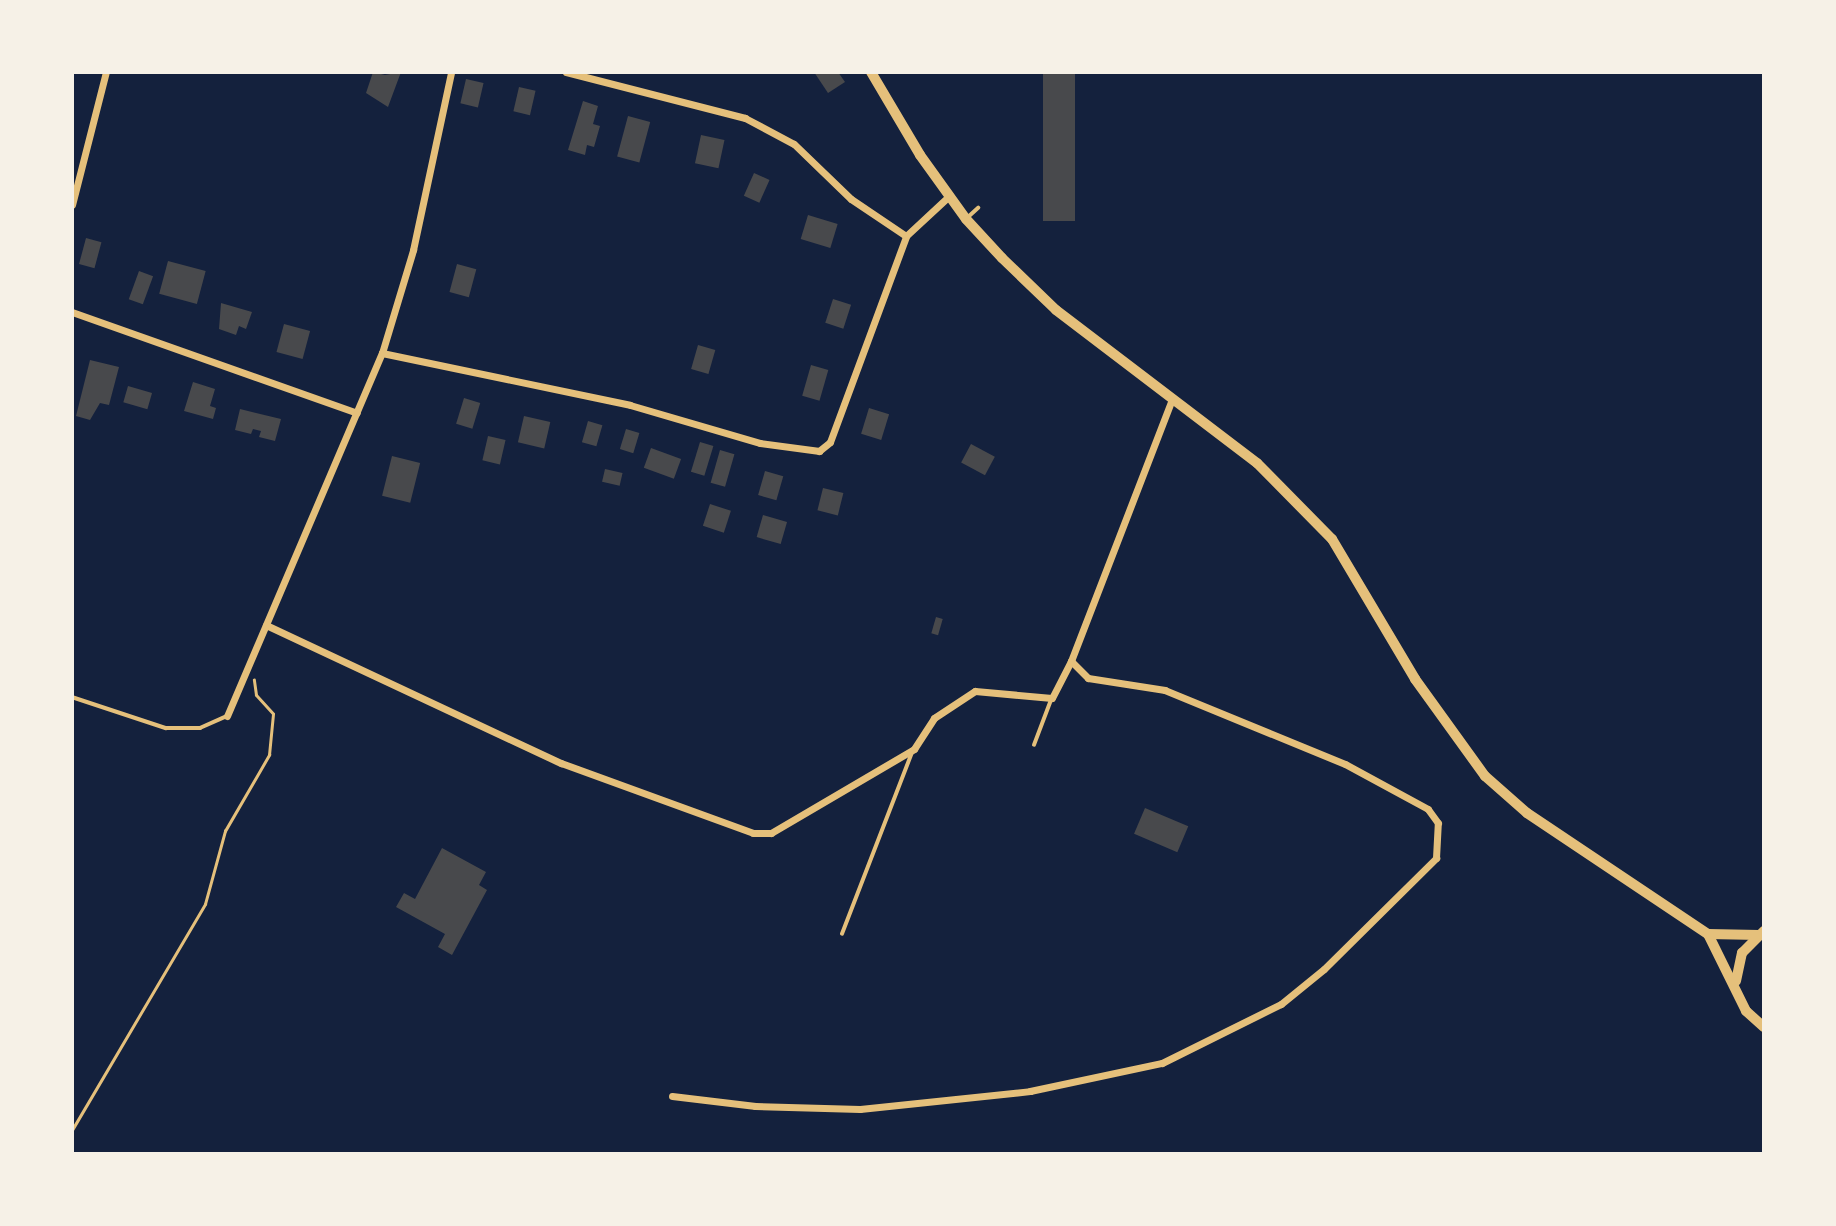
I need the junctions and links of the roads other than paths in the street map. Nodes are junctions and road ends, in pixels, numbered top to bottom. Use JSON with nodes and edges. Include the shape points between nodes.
{"nodes":[{"id":1,"x":106,"y":72,"type":"edge"},
{"id":2,"x":451,"y":72,"type":"edge"},
{"id":3,"x":566,"y":72,"type":"edge"},
{"id":4,"x":872,"y":72,"type":"edge"},
{"id":5,"x":949,"y":195,"type":"junction"},
{"id":6,"x":72,"y":205,"type":"edge"},
{"id":7,"x":978,"y":208,"type":"dead end"},
{"id":8,"x":966,"y":219,"type":"junction"},
{"id":9,"x":906,"y":236,"type":"junction"},
{"id":10,"x":72,"y":312,"type":"edge"},
{"id":11,"x":382,"y":353,"type":"junction"},
{"id":12,"x":1172,"y":399,"type":"junction"},
{"id":13,"x":357,"y":413,"type":"junction"},
{"id":14,"x":266,"y":625,"type":"junction"},
{"id":15,"x":1070,"y":661,"type":"junction"},
{"id":16,"x":72,"y":697,"type":"edge"},
{"id":17,"x":1052,"y":698,"type":"junction"},
{"id":18,"x":227,"y":716,"type":"joint"},
{"id":19,"x":1034,"y":745,"type":"dead end"},
{"id":20,"x":914,"y":749,"type":"junction"},
{"id":21,"x":1762,"y":933,"type":"edge"},
{"id":22,"x":842,"y":934,"type":"dead end"},
{"id":23,"x":1709,"y":934,"type":"junction"},
{"id":24,"x":1736,"y":983,"type":"junction"},
{"id":25,"x":1761,"y":1025,"type":"edge"},
{"id":26,"x":1764,"y":1035,"type":"edge"},
{"id":27,"x":672,"y":1096,"type":"dead end"}],
"edges":[{"from":1,"to":6,"type":"street"},
{"from":2,"to":11,"type":"street","via":[[413,250]]},
{"from":3,"to":9,"type":"street","via":[[745,118],[794,144],[851,199]]},
{"from":4,"to":5,"type":"main road"},
{"from":5,"to":8,"type":"main road"},
{"from":5,"to":9,"type":"street"},
{"from":7,"to":8,"type":"lane"},
{"from":8,"to":12,"type":"main road","via":[[1056,310]]},
{"from":9,"to":11,"type":"street","via":[[835,429],[819,451],[760,443],[630,405]]},
{"from":10,"to":13,"type":"street"},
{"from":11,"to":13,"type":"street"},
{"from":12,"to":15,"type":"street"},
{"from":12,"to":23,"type":"main road","via":[[1257,463],[1332,539],[1443,724],[1495,786],[1561,836]]},
{"from":13,"to":14,"type":"street"},
{"from":14,"to":18,"type":"street"},
{"from":14,"to":20,"type":"street","via":[[561,763],[753,833],[771,833]]},
{"from":15,"to":17,"type":"street"},
{"from":15,"to":27,"type":"street","via":[[1088,678],[1165,690],[1345,764],[1428,809],[1438,823],[1436,858],[1324,969],[1281,1004],[1162,1063],[1030,1091],[860,1110],[755,1106]]},
{"from":16,"to":18,"type":"lane","via":[[166,729],[200,728]]},
{"from":17,"to":19,"type":"lane"},
{"from":17,"to":20,"type":"street","via":[[975,691],[934,718]]},
{"from":20,"to":22,"type":"lane"},
{"from":21,"to":23,"type":"main road"},
{"from":21,"to":24,"type":"main road","via":[[1742,953]]},
{"from":23,"to":24,"type":"main road"},
{"from":24,"to":25,"type":"main road","via":[[1746,1012]]},
{"from":25,"to":26,"type":"main road"}]}
